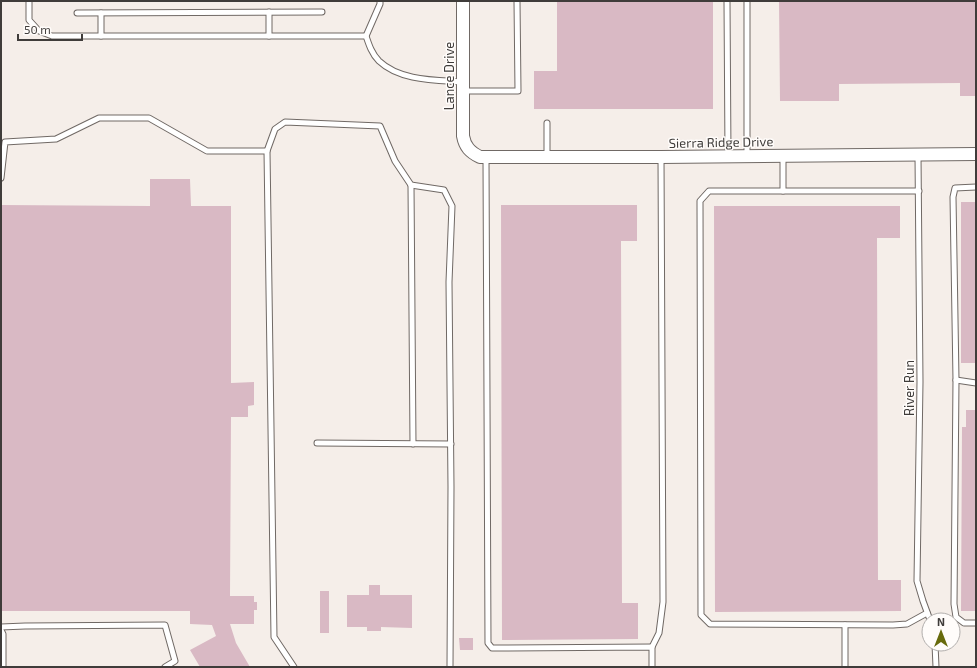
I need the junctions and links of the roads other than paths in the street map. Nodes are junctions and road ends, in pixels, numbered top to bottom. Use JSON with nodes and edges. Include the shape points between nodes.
{"nodes":[{"id":1,"x":29,"y":1,"type":"edge"},
{"id":2,"x":380,"y":1,"type":"edge"},
{"id":3,"x":463,"y":1,"type":"edge"},
{"id":4,"x":517,"y":1,"type":"edge"},
{"id":5,"x":727,"y":1,"type":"edge"},
{"id":6,"x":747,"y":1,"type":"edge"},
{"id":7,"x":269,"y":12,"type":"junction"},
{"id":8,"x":322,"y":12,"type":"dead end"},
{"id":9,"x":77,"y":13,"type":"dead end"},
{"id":10,"x":101,"y":13,"type":"junction"},
{"id":11,"x":101,"y":36,"type":"junction"},
{"id":12,"x":269,"y":36,"type":"junction"},
{"id":13,"x":366,"y":36,"type":"junction"},
{"id":14,"x":463,"y":86,"type":"junction"},
{"id":15,"x":547,"y":123,"type":"dead end"},
{"id":16,"x":468,"y":149,"type":"joint"},
{"id":17,"x":267,"y":151,"type":"junction"},
{"id":18,"x":918,"y":154,"type":"junction"},
{"id":19,"x":976,"y":154,"type":"edge"},
{"id":20,"x":728,"y":156,"type":"junction"},
{"id":21,"x":747,"y":156,"type":"junction"},
{"id":22,"x":783,"y":156,"type":"junction"},
{"id":23,"x":661,"y":157,"type":"junction"},
{"id":24,"x":486,"y":158,"type":"junction"},
{"id":25,"x":547,"y":158,"type":"junction"},
{"id":26,"x":1,"y":178,"type":"edge"},
{"id":27,"x":411,"y":185,"type":"junction"},
{"id":28,"x":976,"y":187,"type":"edge"},
{"id":29,"x":784,"y":191,"type":"junction"},
{"id":30,"x":919,"y":191,"type":"junction"},
{"id":31,"x":956,"y":380,"type":"junction"},
{"id":32,"x":976,"y":383,"type":"edge"},
{"id":33,"x":317,"y":443,"type":"dead end"},
{"id":34,"x":413,"y":444,"type":"junction"},
{"id":35,"x":451,"y":444,"type":"junction"},
{"id":36,"x":927,"y":612,"type":"edge"},
{"id":37,"x":921,"y":616,"type":"edge"},
{"id":38,"x":976,"y":623,"type":"edge"},
{"id":39,"x":845,"y":625,"type":"junction"},
{"id":40,"x":1,"y":627,"type":"edge"},
{"id":41,"x":1,"y":630,"type":"edge"},
{"id":42,"x":652,"y":647,"type":"junction"},
{"id":43,"x":935,"y":652,"type":"edge"},
{"id":44,"x":3,"y":667,"type":"edge"},
{"id":45,"x":165,"y":667,"type":"edge"},
{"id":46,"x":294,"y":667,"type":"edge"},
{"id":47,"x":450,"y":667,"type":"edge"},
{"id":48,"x":652,"y":667,"type":"edge"},
{"id":49,"x":845,"y":667,"type":"edge"},
{"id":50,"x":936,"y":667,"type":"edge"}],
"edges":[{"from":1,"to":11,"type":"lane","via":[[29,20],[38,31],[52,36]]},
{"from":2,"to":13,"type":"lane"},
{"from":3,"to":14,"type":"street","name":"Lance Drive"},
{"from":4,"to":14,"type":"lane","via":[[518,91]]},
{"from":5,"to":20,"type":"lane"},
{"from":6,"to":21,"type":"lane"},
{"from":7,"to":8,"type":"lane"},
{"from":7,"to":10,"type":"lane"},
{"from":7,"to":12,"type":"lane"},
{"from":9,"to":10,"type":"lane"},
{"from":10,"to":11,"type":"lane"},
{"from":11,"to":12,"type":"lane"},
{"from":12,"to":13,"type":"lane"},
{"from":13,"to":14,"type":"lane","via":[[371,50],[389,69],[406,75]]},
{"from":14,"to":16,"type":"street","name":"Lance Drive","via":[[463,136]]},
{"from":15,"to":25,"type":"lane"},
{"from":16,"to":24,"type":"street","name":"Sierra Ridge Drive","via":[[475,155]]},
{"from":17,"to":26,"type":"lane","via":[[207,151],[149,118],[99,118],[56,139],[5,142]]},
{"from":17,"to":27,"type":"lane","via":[[275,129],[285,122],[380,126],[395,161]]},
{"from":17,"to":46,"type":"lane","via":[[274,637]]},
{"from":18,"to":19,"type":"street","name":"Sierra Ridge Drive"},
{"from":18,"to":22,"type":"street","name":"Sierra Ridge Drive"},
{"from":18,"to":30,"type":"lane","name":"River Run"},
{"from":20,"to":21,"type":"street","name":"Sierra Ridge Drive"},
{"from":20,"to":23,"type":"street","name":"Sierra Ridge Drive"},
{"from":21,"to":22,"type":"street","name":"Sierra Ridge Drive"},
{"from":22,"to":29,"type":"lane"},
{"from":23,"to":25,"type":"street","name":"Sierra Ridge Drive"},
{"from":23,"to":42,"type":"lane","via":[[663,602],[659,633]]},
{"from":24,"to":25,"type":"street","name":"Sierra Ridge Drive"},
{"from":24,"to":42,"type":"lane","via":[[488,643],[492,648]]},
{"from":27,"to":34,"type":"lane"},
{"from":27,"to":35,"type":"lane","via":[[444,190],[452,206]]},
{"from":28,"to":31,"type":"lane","via":[[955,188],[953,197]]},
{"from":29,"to":30,"type":"lane"},
{"from":29,"to":39,"type":"lane","via":[[709,191],[700,201],[701,615],[710,624]]},
{"from":30,"to":36,"type":"lane","name":"River Run","via":[[917,580]]},
{"from":31,"to":32,"type":"lane"},
{"from":31,"to":38,"type":"lane","via":[[954,604],[956,618],[964,623]]},
{"from":33,"to":34,"type":"lane"},
{"from":34,"to":35,"type":"lane"},
{"from":35,"to":47,"type":"lane"},
{"from":37,"to":39,"type":"lane","via":[[907,624]]},
{"from":39,"to":49,"type":"lane"},
{"from":40,"to":45,"type":"lane","via":[[165,625],[175,661]]},
{"from":41,"to":44,"type":"lane"},
{"from":42,"to":48,"type":"lane"},
{"from":43,"to":50,"type":"lane"}]}
